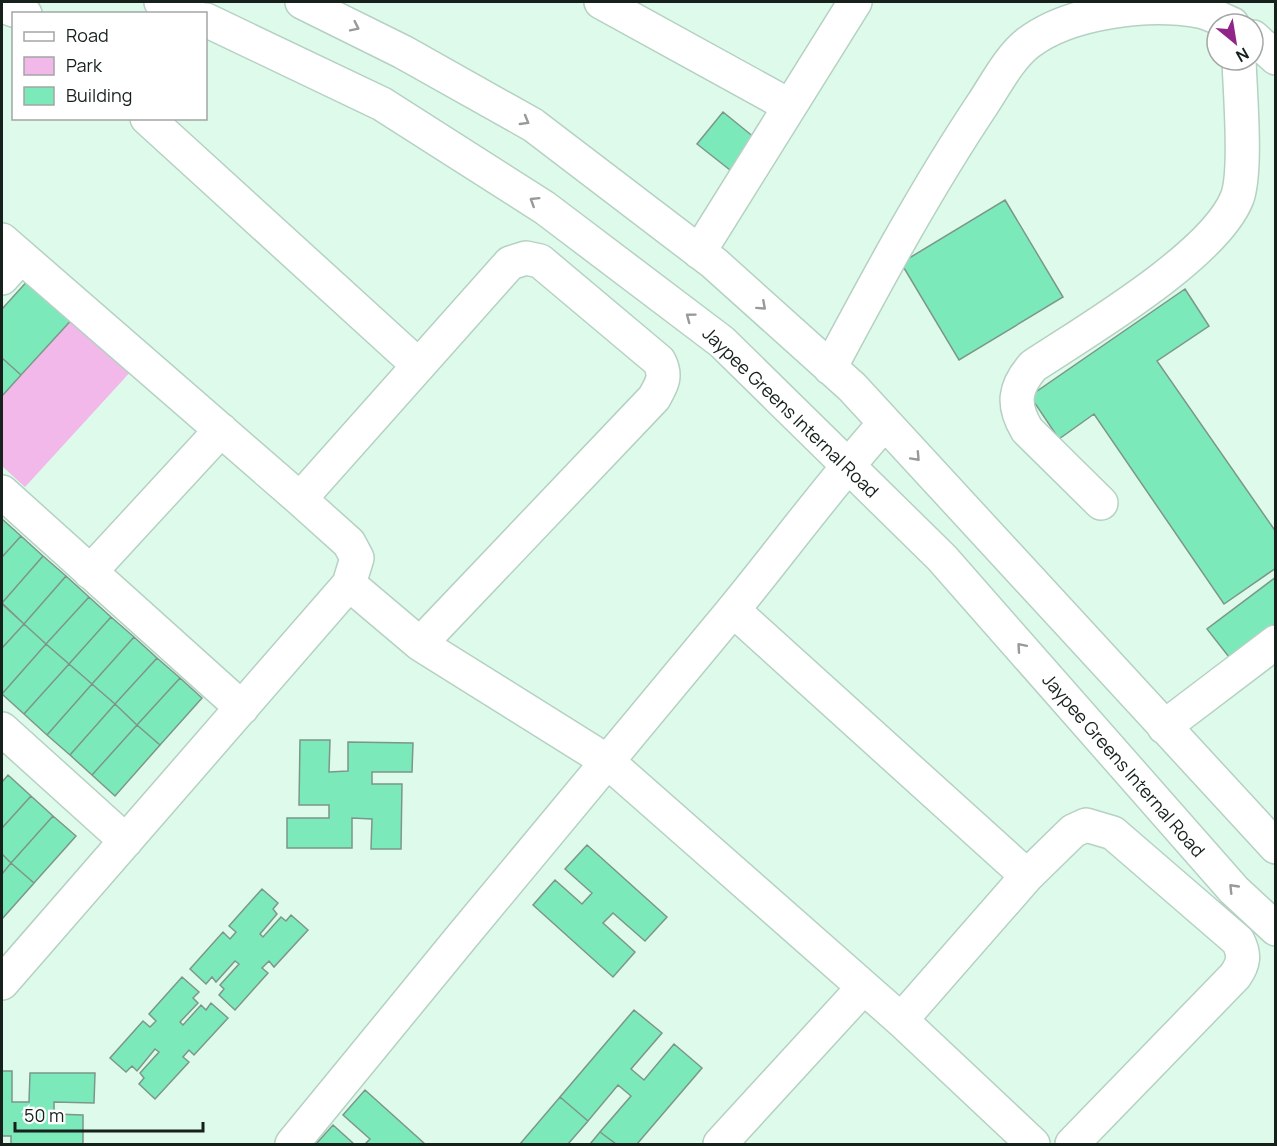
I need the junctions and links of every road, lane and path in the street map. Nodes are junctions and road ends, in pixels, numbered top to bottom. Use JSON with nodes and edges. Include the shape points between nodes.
{"nodes":[{"id":1,"x":161,"y":2,"type":"edge"},
{"id":2,"x":302,"y":2,"type":"edge"},
{"id":3,"x":601,"y":2,"type":"edge"},
{"id":4,"x":855,"y":2,"type":"edge"},
{"id":5,"x":1166,"y":4,"type":"edge"},
{"id":6,"x":2,"y":6,"type":"edge"},
{"id":7,"x":19,"y":12,"type":"edge"},
{"id":8,"x":187,"y":12,"type":"edge"},
{"id":9,"x":1205,"y":13,"type":"edge"},
{"id":10,"x":207,"y":20,"type":"edge"},
{"id":11,"x":1265,"y":45,"type":"edge"},
{"id":12,"x":1275,"y":58,"type":"edge"},
{"id":13,"x":1239,"y":72,"type":"edge"},
{"id":14,"x":790,"y":106,"type":"junction"},
{"id":15,"x":149,"y":120,"type":"edge"},
{"id":16,"x":699,"y":252,"type":"junction"},
{"id":17,"x":8,"y":259,"type":"edge"},
{"id":18,"x":418,"y":365,"type":"junction"},
{"id":19,"x":830,"y":368,"type":"junction"},
{"id":20,"x":885,"y":423,"type":"junction"},
{"id":21,"x":221,"y":430,"type":"junction"},
{"id":22,"x":847,"y":465,"type":"junction"},
{"id":23,"x":2,"y":492,"type":"edge"},
{"id":24,"x":300,"y":499,"type":"junction"},
{"id":25,"x":1101,"y":503,"type":"dead end"},
{"id":26,"x":90,"y":572,"type":"junction"},
{"id":27,"x":349,"y":584,"type":"junction"},
{"id":28,"x":733,"y":610,"type":"junction"},
{"id":29,"x":1275,"y":642,"type":"edge"},
{"id":30,"x":420,"y":644,"type":"junction"},
{"id":31,"x":242,"y":708,"type":"junction"},
{"id":32,"x":1164,"y":727,"type":"junction"},
{"id":33,"x":2,"y":729,"type":"edge"},
{"id":34,"x":607,"y":761,"type":"junction"},
{"id":35,"x":126,"y":841,"type":"junction"},
{"id":36,"x":1275,"y":847,"type":"edge"},
{"id":37,"x":1027,"y":876,"type":"junction"},
{"id":38,"x":1275,"y":928,"type":"edge"},
{"id":39,"x":2,"y":982,"type":"edge"},
{"id":40,"x":863,"y":988,"type":"junction"},
{"id":41,"x":901,"y":1020,"type":"junction"},
{"id":42,"x":292,"y":1144,"type":"edge"},
{"id":43,"x":721,"y":1144,"type":"edge"},
{"id":44,"x":1033,"y":1144,"type":"edge"},
{"id":45,"x":1072,"y":1144,"type":"edge"}],
"edges":[{"from":1,"to":8,"type":"street"},
{"from":2,"to":16,"type":"street","one_way":true,"via":[[403,52],[533,125]]},
{"from":3,"to":14,"type":"street"},
{"from":4,"to":14,"type":"street"},
{"from":5,"to":9,"type":"street"},
{"from":5,"to":19,"type":"street","via":[[1073,22],[1027,44],[952,150]]},
{"from":6,"to":7,"type":"street"},
{"from":22,"to":10,"type":"street","name":"Jaypee Greens Internal Road","one_way":true,"via":[[722,342],[545,208],[382,104]]},
{"from":11,"to":12,"type":"street"},
{"from":13,"to":25,"type":"street","via":[[1241,175],[1237,198],[1220,223],[1199,248],[1151,287],[1034,366],[1021,380],[1017,395],[1019,416],[1027,430]]},
{"from":14,"to":16,"type":"street"},
{"from":15,"to":18,"type":"street"},
{"from":16,"to":19,"type":"street","one_way":true},
{"from":17,"to":21,"type":"street"},
{"from":18,"to":24,"type":"street"},
{"from":18,"to":30,"type":"street","via":[[496,276],[510,263],[526,258],[540,261],[659,361],[665,372],[654,398]]},
{"from":19,"to":20,"type":"street"},
{"from":20,"to":22,"type":"street"},
{"from":20,"to":32,"type":"street","one_way":true},
{"from":21,"to":24,"type":"street"},
{"from":21,"to":26,"type":"street"},
{"from":22,"to":28,"type":"street"},
{"from":38,"to":22,"type":"street","name":"Jaypee Greens Internal Road","one_way":true,"via":[[1234,890],[942,558]]},
{"from":23,"to":26,"type":"street"},
{"from":24,"to":27,"type":"street","via":[[349,543],[357,558]]},
{"from":26,"to":31,"type":"street"},
{"from":27,"to":30,"type":"street"},
{"from":27,"to":31,"type":"street"},
{"from":28,"to":34,"type":"street"},
{"from":28,"to":37,"type":"street"},
{"from":29,"to":32,"type":"street"},
{"from":30,"to":34,"type":"street"},
{"from":31,"to":35,"type":"street"},
{"from":32,"to":36,"type":"street"},
{"from":33,"to":35,"type":"street"},
{"from":34,"to":40,"type":"street"},
{"from":34,"to":42,"type":"street"},
{"from":35,"to":39,"type":"street"},
{"from":37,"to":41,"type":"street"},
{"from":37,"to":45,"type":"street","via":[[1072,831],[1086,825],[1099,827],[1113,834],[1238,941],[1244,954],[1235,976]]},
{"from":40,"to":41,"type":"street"},
{"from":40,"to":43,"type":"street"},
{"from":41,"to":44,"type":"street"}]}
